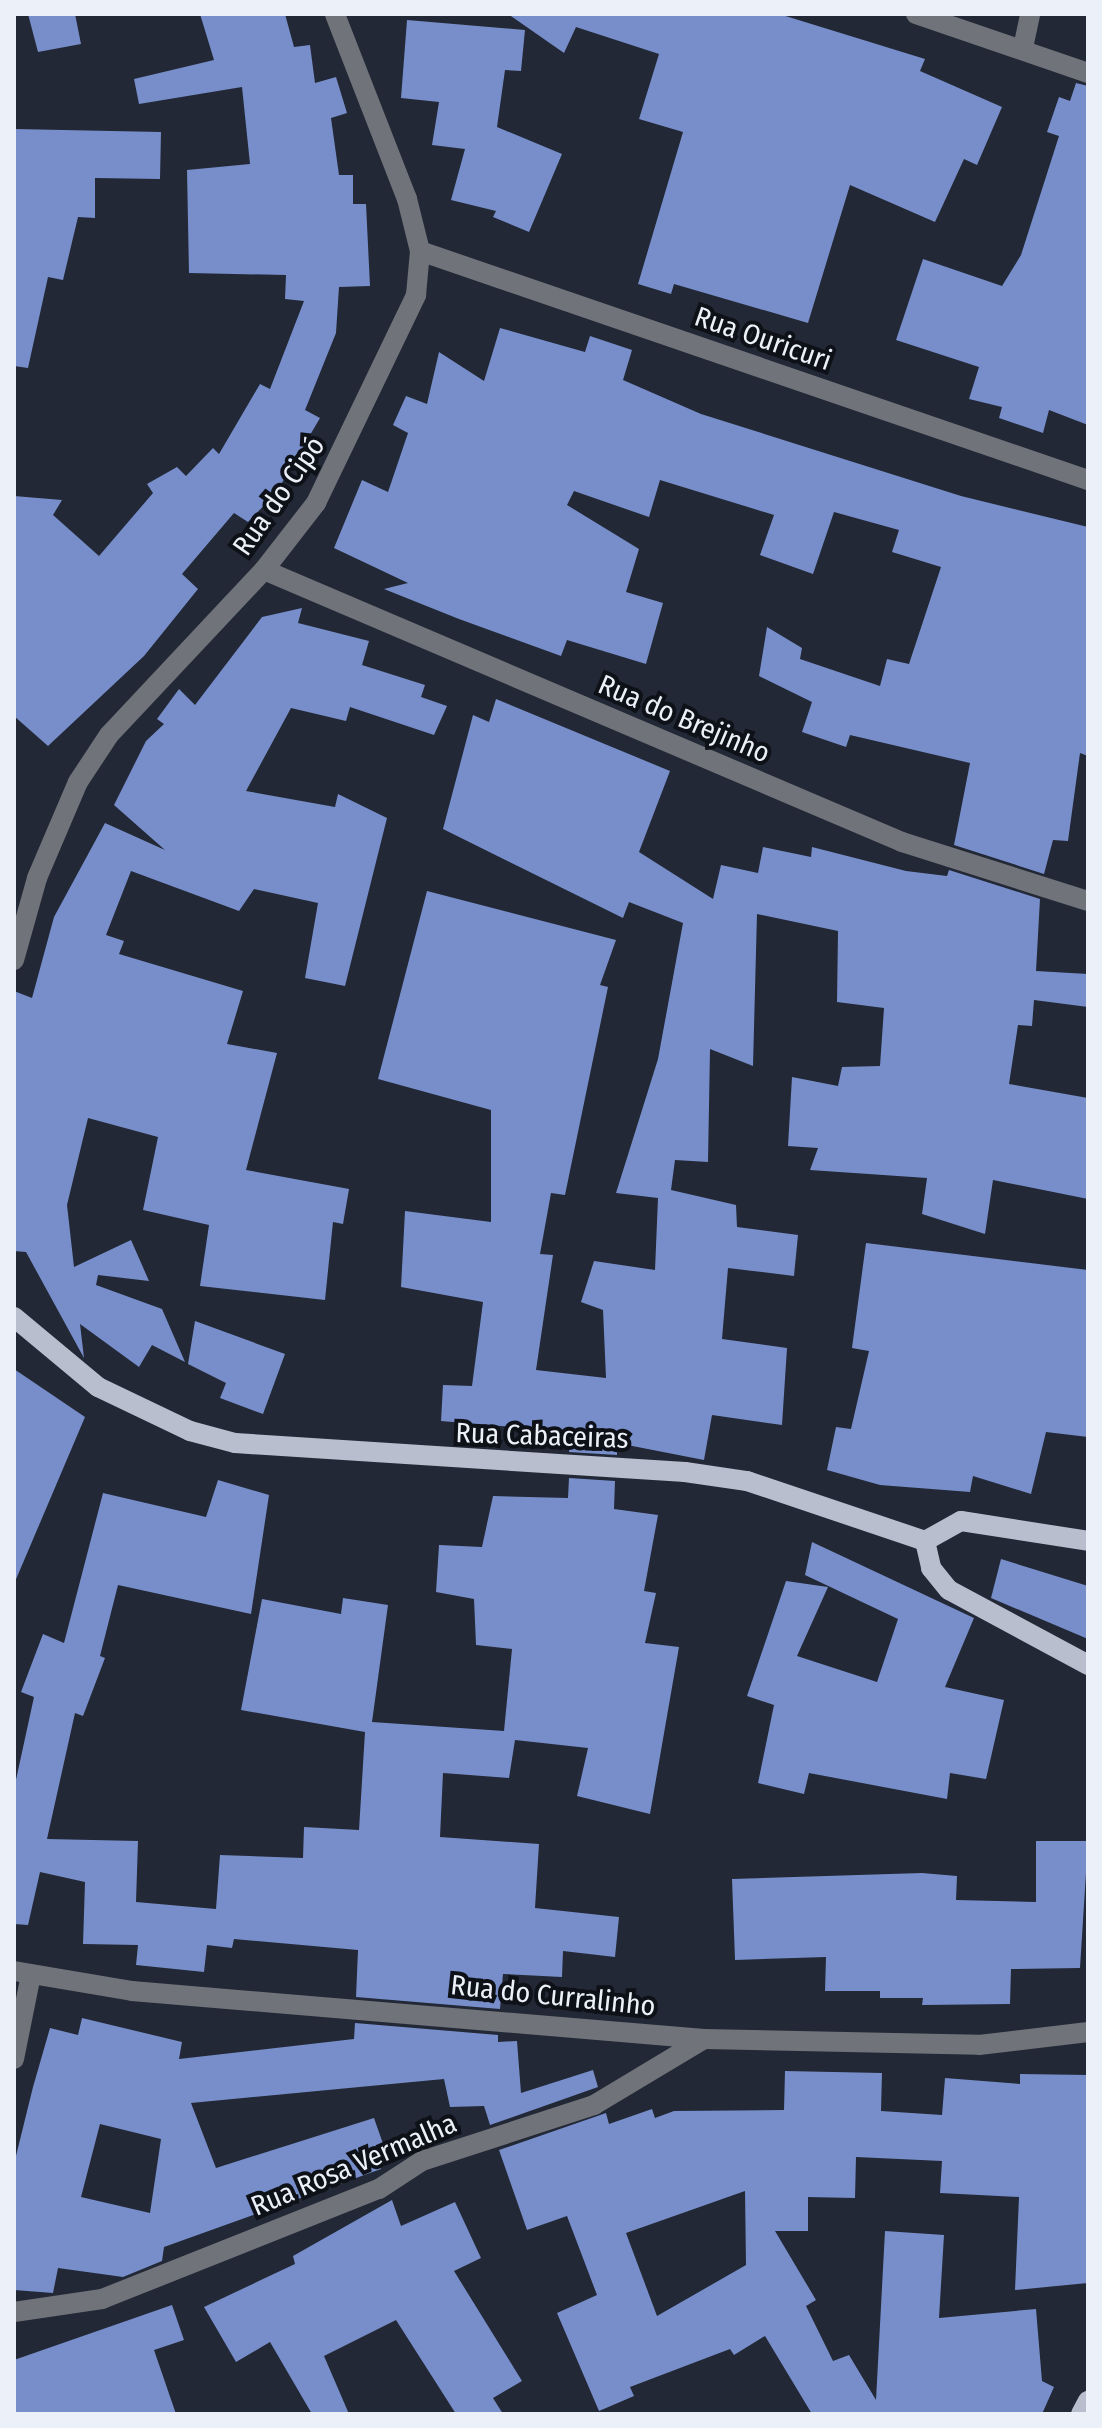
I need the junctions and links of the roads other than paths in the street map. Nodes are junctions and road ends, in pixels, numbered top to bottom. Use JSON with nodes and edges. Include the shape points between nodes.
{"nodes":[{"id":1,"x":335,"y":14,"type":"edge"},
{"id":2,"x":916,"y":14,"type":"edge"},
{"id":3,"x":1030,"y":14,"type":"edge"},
{"id":4,"x":1023,"y":48,"type":"junction"},
{"id":5,"x":1088,"y":73,"type":"edge"},
{"id":6,"x":420,"y":251,"type":"junction"},
{"id":7,"x":1088,"y":480,"type":"edge"},
{"id":8,"x":264,"y":570,"type":"junction"},
{"id":9,"x":1088,"y":901,"type":"edge"},
{"id":10,"x":14,"y":960,"type":"edge"},
{"id":11,"x":14,"y":1317,"type":"edge"},
{"id":12,"x":925,"y":1541,"type":"junction"},
{"id":13,"x":1088,"y":1541,"type":"edge"},
{"id":14,"x":1088,"y":1665,"type":"edge"},
{"id":15,"x":23,"y":1973,"type":"edge"},
{"id":16,"x":1088,"y":2032,"type":"edge"},
{"id":17,"x":704,"y":2039,"type":"junction"},
{"id":18,"x":14,"y":2059,"type":"edge"},
{"id":19,"x":14,"y":2312,"type":"edge"},
{"id":20,"x":1088,"y":2401,"type":"edge"},
{"id":21,"x":1081,"y":2414,"type":"edge"}],
"edges":[{"from":1,"to":6,"type":"street","name":"Rua do Cipó","via":[[385,132]]},
{"from":2,"to":4,"type":"street"},
{"from":3,"to":4,"type":"street"},
{"from":4,"to":5,"type":"street"},
{"from":6,"to":7,"type":"street","name":"Rua Ouricuri"},
{"from":6,"to":8,"type":"street","name":"Rua do Cipó","via":[[416,295],[350,442]]},
{"from":8,"to":9,"type":"street","name":"Rua do Brejinho","via":[[902,842]]},
{"from":8,"to":10,"type":"street","name":"Rua do Cipó","via":[[109,735],[78,782],[42,865]]},
{"from":11,"to":12,"type":"main road","name":"Rua Cabaceiras","via":[[98,1387],[190,1431],[235,1443],[685,1472],[747,1481]]},
{"from":12,"to":13,"type":"main road","via":[[961,1521]]},
{"from":12,"to":14,"type":"main road","via":[[931,1568],[949,1590]]},
{"from":15,"to":17,"type":"street","name":"Rua do Curralinho","via":[[132,1991]]},
{"from":15,"to":18,"type":"street"},
{"from":16,"to":17,"type":"street","name":"Rua do Curralinho","via":[[979,2045]]},
{"from":17,"to":19,"type":"street","name":"Rua Rosa Vermalha","via":[[594,2105],[422,2161],[379,2189],[102,2299]]},
{"from":20,"to":21,"type":"main road"}]}
